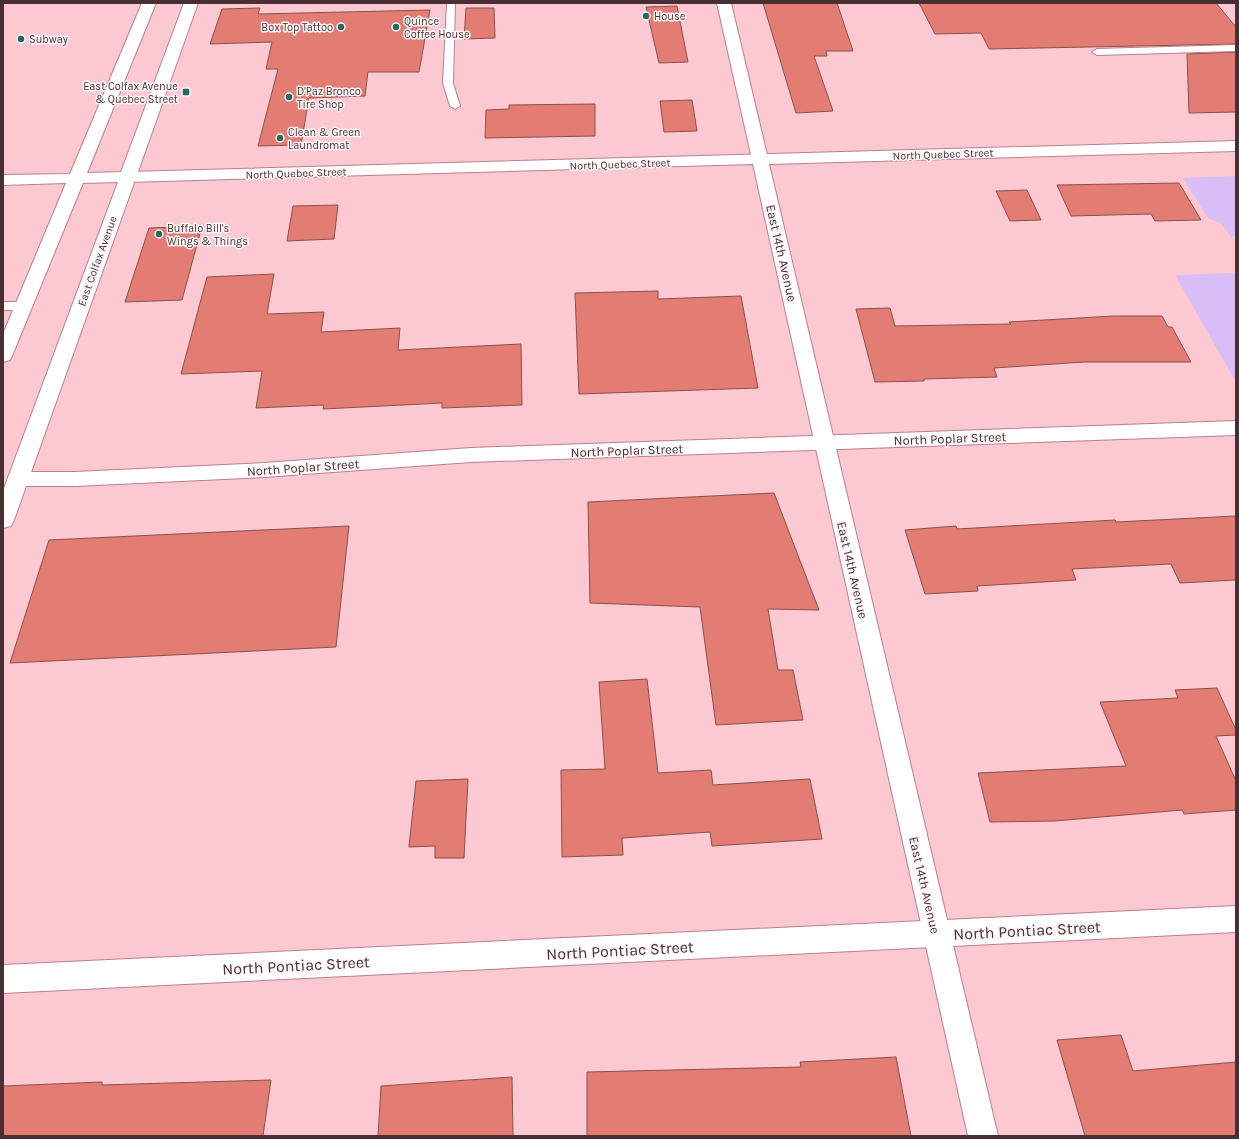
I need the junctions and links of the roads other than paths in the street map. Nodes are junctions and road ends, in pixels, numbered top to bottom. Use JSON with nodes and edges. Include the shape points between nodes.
{"nodes":[{"id":1,"x":149,"y":3,"type":"edge"},
{"id":2,"x":191,"y":3,"type":"edge"},
{"id":3,"x":451,"y":3,"type":"edge"},
{"id":4,"x":724,"y":3,"type":"edge"},
{"id":5,"x":1236,"y":48,"type":"edge"},
{"id":6,"x":1096,"y":52,"type":"dead end"},
{"id":7,"x":455,"y":106,"type":"dead end"},
{"id":8,"x":1236,"y":146,"type":"edge"},
{"id":9,"x":760,"y":159,"type":"junction"},
{"id":10,"x":128,"y":177,"type":"junction"},
{"id":11,"x":76,"y":178,"type":"junction"},
{"id":12,"x":3,"y":180,"type":"edge"},
{"id":13,"x":3,"y":306,"type":"edge"},
{"id":14,"x":24,"y":306,"type":"junction"},
{"id":15,"x":3,"y":356,"type":"edge"},
{"id":16,"x":1236,"y":428,"type":"edge"},
{"id":17,"x":824,"y":442,"type":"junction"},
{"id":18,"x":18,"y":479,"type":"junction"},
{"id":19,"x":3,"y":520,"type":"edge"},
{"id":20,"x":1236,"y":919,"type":"edge"},
{"id":21,"x":936,"y":935,"type":"junction"},
{"id":22,"x":3,"y":979,"type":"edge"},
{"id":23,"x":983,"y":1136,"type":"edge"}],
"edges":[{"from":1,"to":11,"type":"main road"},
{"from":2,"to":10,"type":"main road","name":"East Colfax Avenue"},
{"from":3,"to":7,"type":"lane","via":[[448,83]]},
{"from":4,"to":9,"type":"main road","name":"East 14th Avenue"},
{"from":5,"to":6,"type":"lane"},
{"from":8,"to":9,"type":"main road","name":"North Quebec Street"},
{"from":9,"to":10,"type":"main road","name":"North Quebec Street"},
{"from":9,"to":17,"type":"main road","name":"East 14th Avenue"},
{"from":10,"to":11,"type":"main road","name":"North Quebec Street"},
{"from":10,"to":18,"type":"main road","name":"East Colfax Avenue"},
{"from":11,"to":12,"type":"main road","name":"North Quebec Street"},
{"from":11,"to":14,"type":"main road"},
{"from":13,"to":14,"type":"lane"},
{"from":14,"to":15,"type":"main road"},
{"from":16,"to":17,"type":"main road","name":"North Poplar Street"},
{"from":17,"to":18,"type":"main road","name":"North Poplar Street","via":[[471,456],[75,479]]},
{"from":17,"to":21,"type":"main road","name":"East 14th Avenue"},
{"from":18,"to":19,"type":"main road","name":"East Colfax Avenue"},
{"from":20,"to":21,"type":"main road","name":"North Pontiac Street"},
{"from":21,"to":22,"type":"main road","name":"North Pontiac Street"},
{"from":21,"to":23,"type":"main road","name":"East 14th Avenue"}]}
